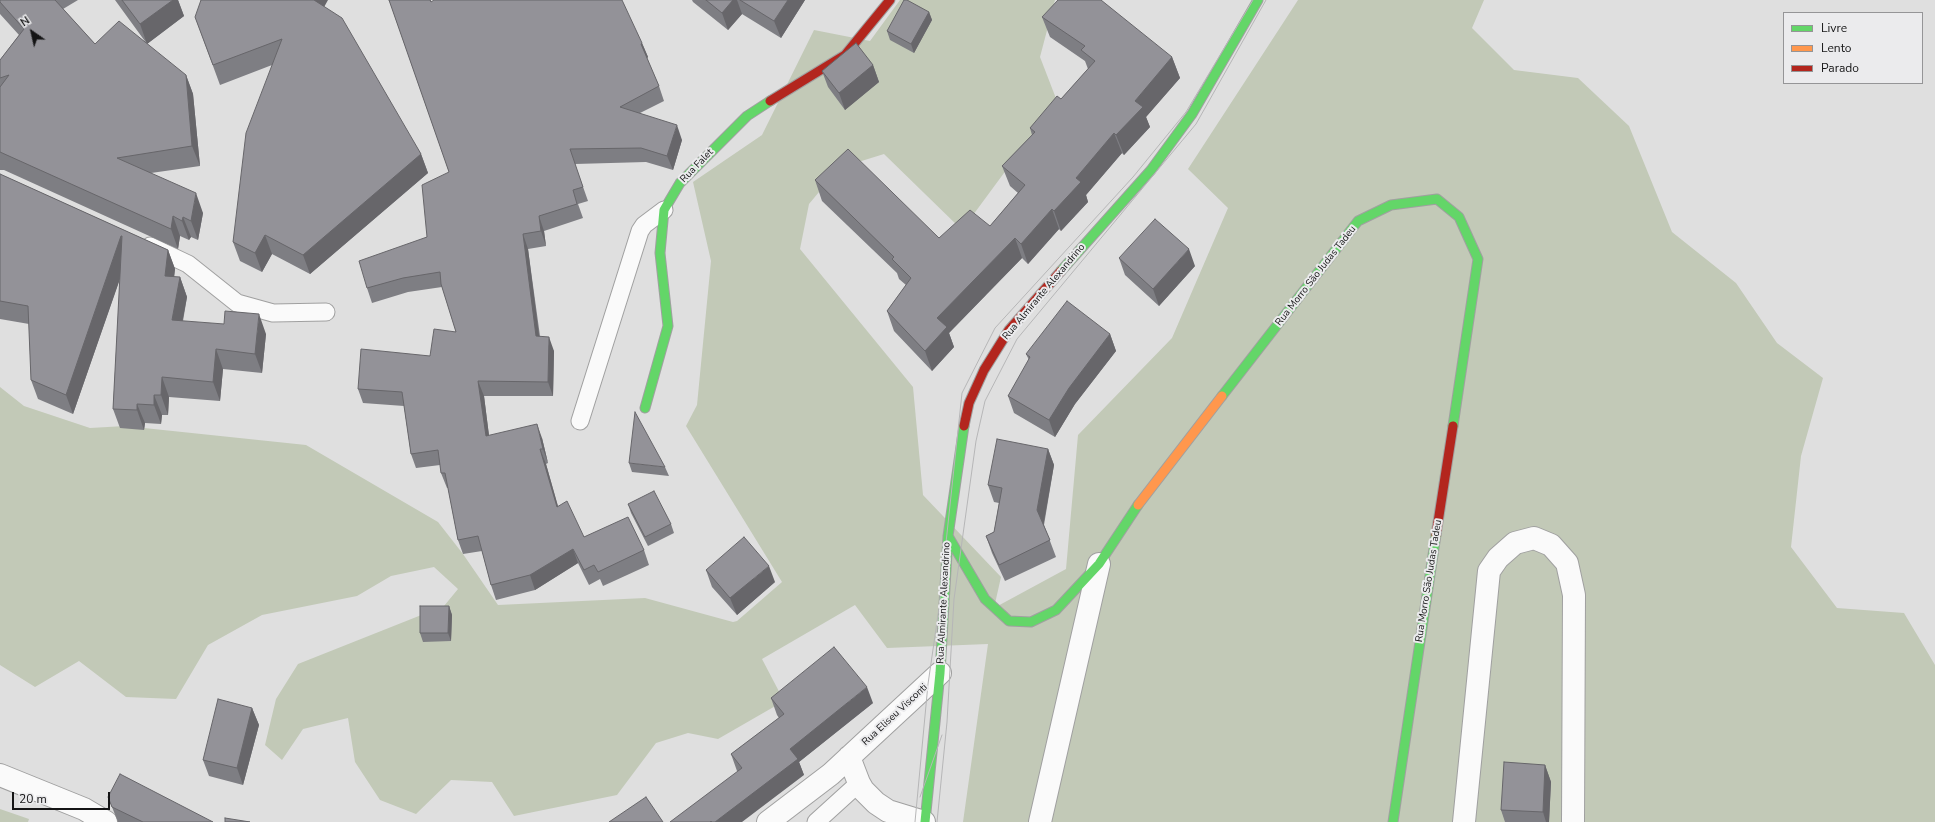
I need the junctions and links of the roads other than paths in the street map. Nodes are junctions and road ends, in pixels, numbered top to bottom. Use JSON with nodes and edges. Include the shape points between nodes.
{"nodes":[{"id":1,"x":890,"y":0,"type":"edge"},
{"id":2,"x":1258,"y":0,"type":"edge"},
{"id":3,"x":664,"y":210,"type":"junction"},
{"id":4,"x":137,"y":241,"type":"edge"},
{"id":5,"x":326,"y":312,"type":"dead end"},
{"id":6,"x":646,"y":408,"type":"dead end"},
{"id":7,"x":580,"y":420,"type":"dead end"},
{"id":8,"x":948,"y":536,"type":"junction"},
{"id":9,"x":1099,"y":564,"type":"junction"},
{"id":10,"x":940,"y":673,"type":"junction"},
{"id":11,"x":849,"y":757,"type":"junction"},
{"id":12,"x":0,"y":775,"type":"edge"},
{"id":13,"x":859,"y":783,"type":"junction"},
{"id":14,"x":106,"y":822,"type":"edge"},
{"id":15,"x":768,"y":822,"type":"edge"},
{"id":16,"x":816,"y":822,"type":"edge"},
{"id":17,"x":925,"y":822,"type":"edge"},
{"id":18,"x":1040,"y":822,"type":"edge"},
{"id":19,"x":1393,"y":822,"type":"edge"},
{"id":20,"x":1464,"y":822,"type":"edge"},
{"id":21,"x":1573,"y":822,"type":"edge"}],
"edges":[{"from":1,"to":3,"type":"street","name":"Rua Falet","via":[[845,56],[746,116],[680,182]]},
{"from":2,"to":8,"type":"street","name":"Rua Almirante Alexandrino","via":[[1192,114],[1151,170],[1009,330],[984,370],[969,403]]},
{"from":3,"to":6,"type":"street","name":"Rua Falet","via":[[660,253],[668,326]]},
{"from":3,"to":7,"type":"lane","via":[[640,231]]},
{"from":4,"to":5,"type":"lane","via":[[188,264],[237,304],[272,313]]},
{"from":8,"to":9,"type":"street","name":"Rua Morro São Judas Tadeu","via":[[985,599],[1009,622],[1031,622],[1056,610]]},
{"from":8,"to":10,"type":"street","name":"Rua Almirante Alexandrino"},
{"from":9,"to":18,"type":"street"},
{"from":9,"to":19,"type":"street","name":"Rua Morro São Judas Tadeu","via":[[1142,500],[1358,221],[1391,205],[1437,199],[1459,217],[1478,259]]},
{"from":10,"to":11,"type":"street","name":"Rua Eliseu Visconti"},
{"from":10,"to":17,"type":"street","name":"Rua Almirante Alexandrino"},
{"from":11,"to":13,"type":"street"},
{"from":11,"to":15,"type":"street","name":"Rua Eliseu Visconti"},
{"from":12,"to":14,"type":"street","via":[[84,809]]},
{"from":13,"to":16,"type":"lane"},
{"from":13,"to":17,"type":"street","via":[[876,803],[888,811]]},
{"from":20,"to":21,"type":"street","via":[[1488,571],[1515,543],[1534,538],[1551,545],[1567,563],[1574,595]]}]}
